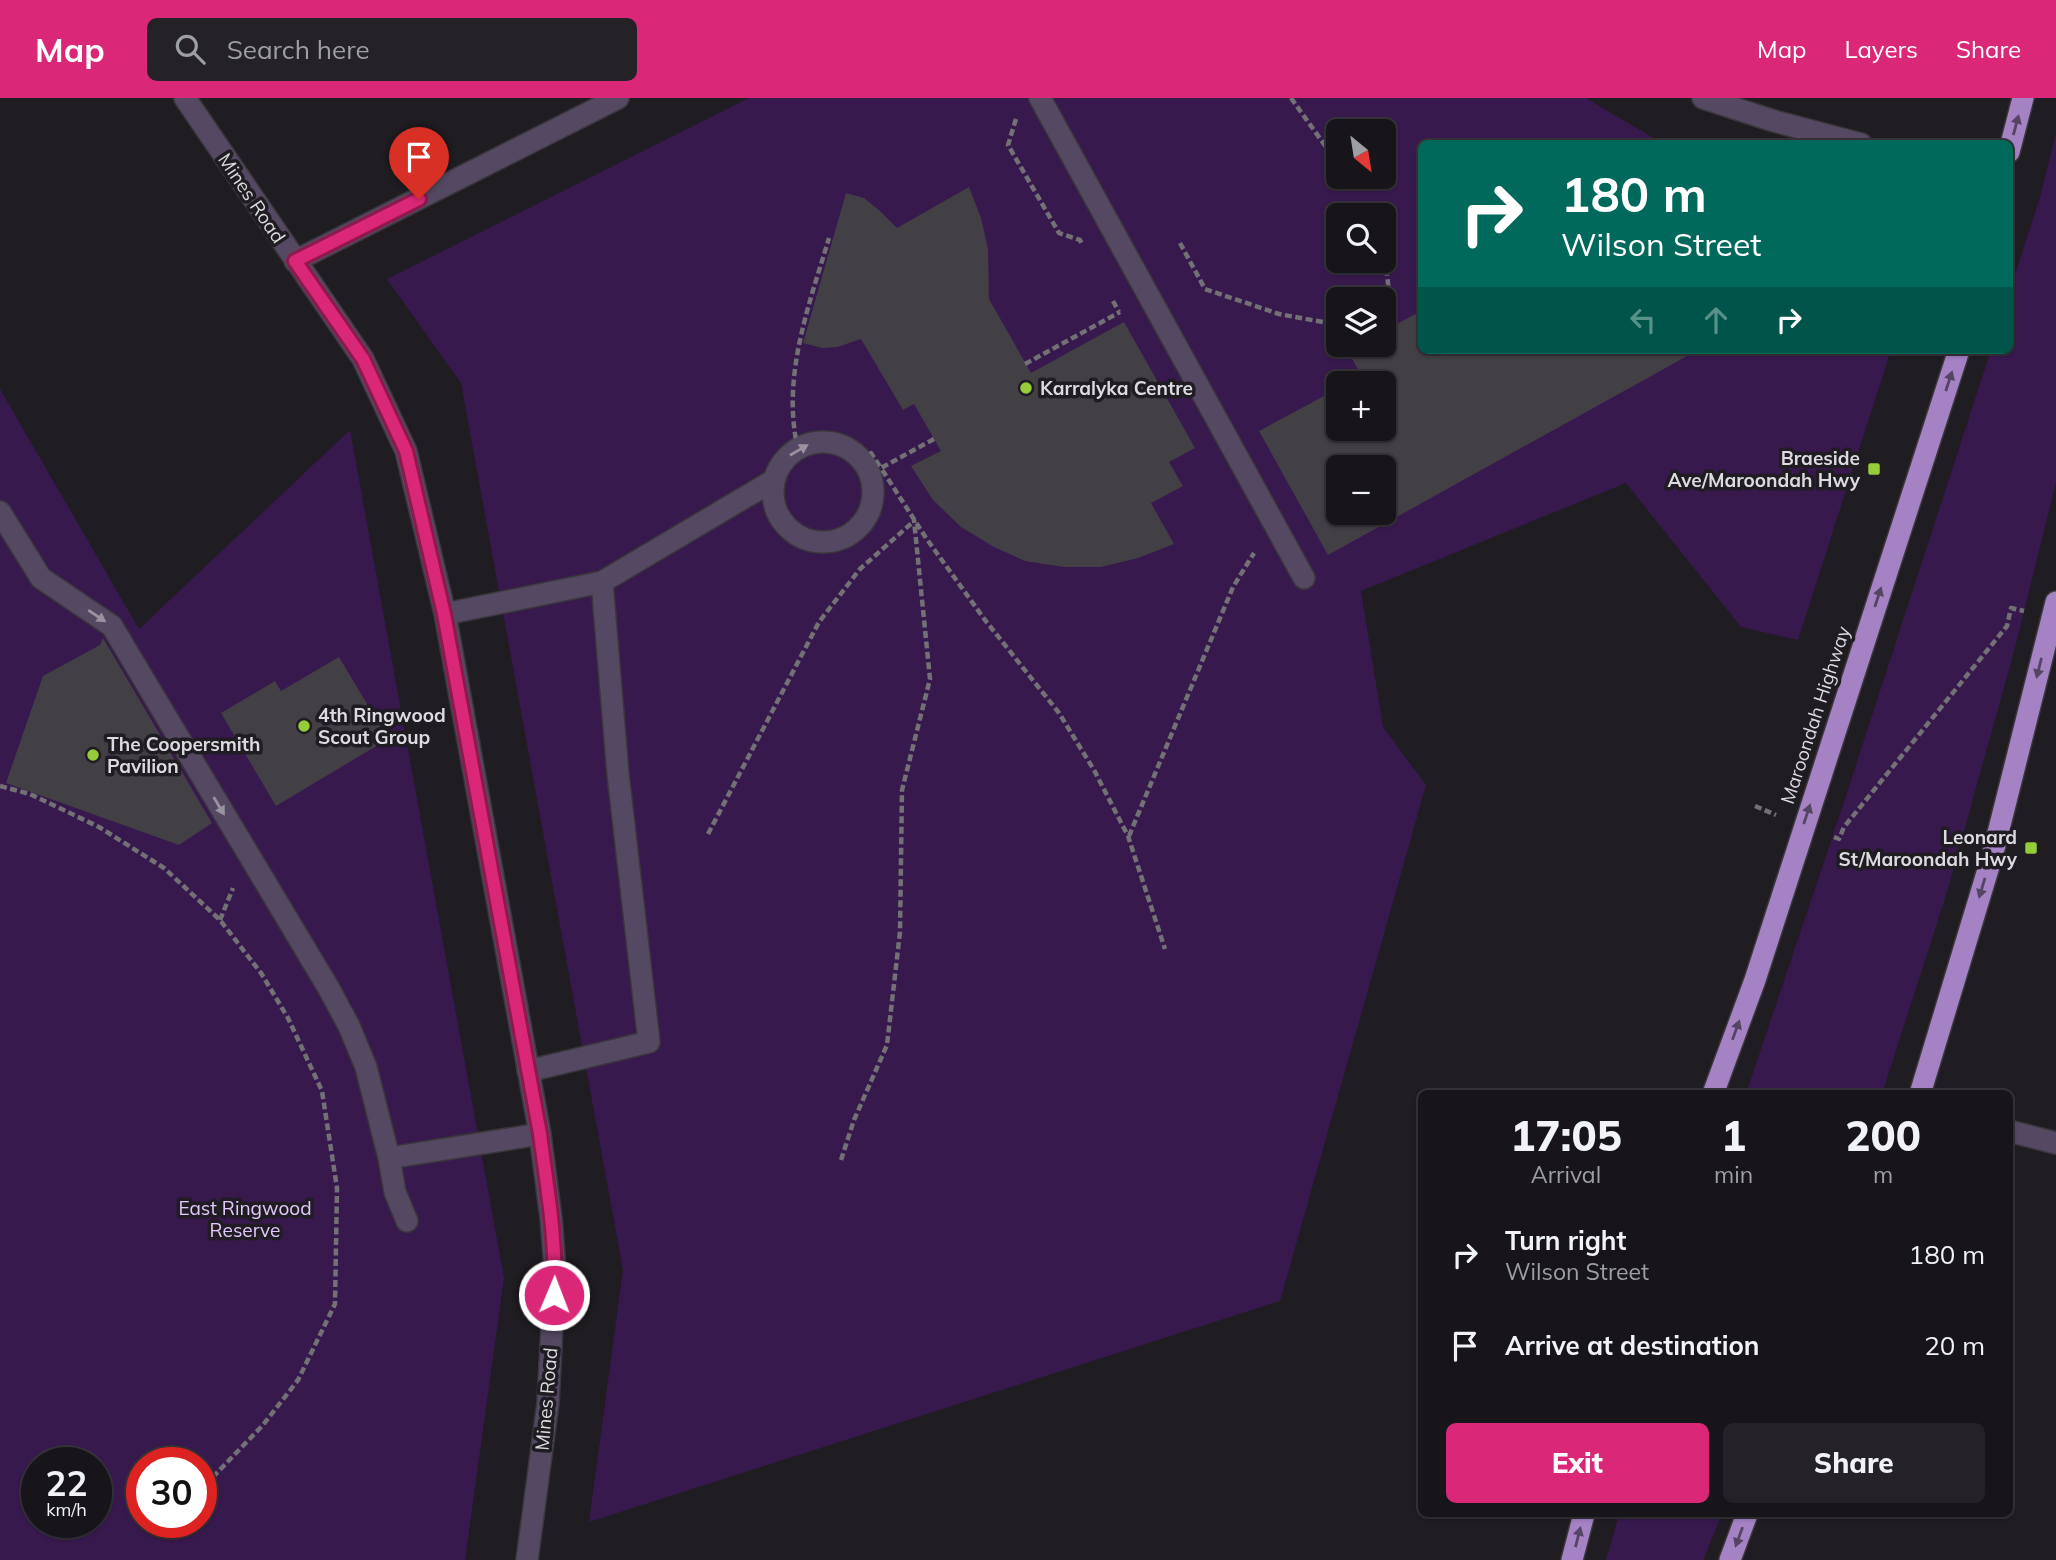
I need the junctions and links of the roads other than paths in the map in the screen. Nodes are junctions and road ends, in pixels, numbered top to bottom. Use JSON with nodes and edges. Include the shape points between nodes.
{"nodes":[{"id":1,"x":185,"y":98,"type":"edge"},
{"id":2,"x":618,"y":98,"type":"edge"},
{"id":3,"x":1040,"y":98,"type":"edge"},
{"id":4,"x":1703,"y":98,"type":"edge"},
{"id":5,"x":2023,"y":98,"type":"edge"},
{"id":6,"x":1846,"y":140,"type":"edge"},
{"id":7,"x":2012,"y":140,"type":"edge"},
{"id":8,"x":295,"y":261,"type":"junction"},
{"id":9,"x":1958,"y":354,"type":"edge"},
{"id":10,"x":774,"y":480,"type":"junction"},
{"id":11,"x":0,"y":512,"type":"edge"},
{"id":12,"x":1304,"y":578,"type":"dead end"},
{"id":13,"x":603,"y":582,"type":"junction"},
{"id":14,"x":2054,"y":610,"type":"edge"},
{"id":15,"x":444,"y":614,"type":"junction"},
{"id":16,"x":528,"y":1071,"type":"junction"},
{"id":17,"x":1714,"y":1090,"type":"edge"},
{"id":18,"x":1921,"y":1090,"type":"edge"},
{"id":19,"x":2013,"y":1132,"type":"edge"},
{"id":20,"x":540,"y":1134,"type":"junction"},
{"id":21,"x":2056,"y":1143,"type":"edge"},
{"id":22,"x":389,"y":1158,"type":"junction"},
{"id":23,"x":407,"y":1221,"type":"dead end"},
{"id":24,"x":1583,"y":1517,"type":"edge"},
{"id":25,"x":1746,"y":1517,"type":"edge"},
{"id":26,"x":527,"y":1560,"type":"edge"},
{"id":27,"x":1572,"y":1560,"type":"edge"},
{"id":28,"x":1731,"y":1560,"type":"edge"}],
"edges":[{"from":1,"to":8,"type":"street","name":"Mines Road"},
{"from":2,"to":8,"type":"street"},
{"from":3,"to":12,"type":"street"},
{"from":4,"to":6,"type":"street"},
{"from":7,"to":5,"type":"highway","one_way":true},
{"from":8,"to":15,"type":"street","name":"Mines Road","via":[[363,359],[406,451]]},
{"from":17,"to":9,"type":"highway","name":"Maroondah Highway","one_way":true,"via":[[1755,980]]},
{"from":10,"to":10,"type":"street","one_way":true,"via":[[780,465],[798,449],[821,442],[852,450],[871,464],[874,492],[862,524],[849,535],[817,542],[800,537],[777,513]]},
{"from":10,"to":13,"type":"street"},
{"from":11,"to":22,"type":"street","one_way":true,"via":[[41,578],[112,626],[349,1026],[372,1086]]},
{"from":13,"to":15,"type":"street"},
{"from":13,"to":16,"type":"street","via":[[618,774],[649,1042]]},
{"from":14,"to":18,"type":"highway","one_way":true,"via":[[1993,853]]},
{"from":15,"to":16,"type":"street","name":"Mines Road"},
{"from":16,"to":20,"type":"street","name":"Mines Road"},
{"from":19,"to":21,"type":"street"},
{"from":20,"to":22,"type":"street"},
{"from":20,"to":26,"type":"street","name":"Mines Road","via":[[555,1268],[548,1403]]},
{"from":22,"to":23,"type":"street","via":[[395,1192]]},
{"from":27,"to":24,"type":"highway","one_way":true},
{"from":25,"to":28,"type":"highway","one_way":true}]}
